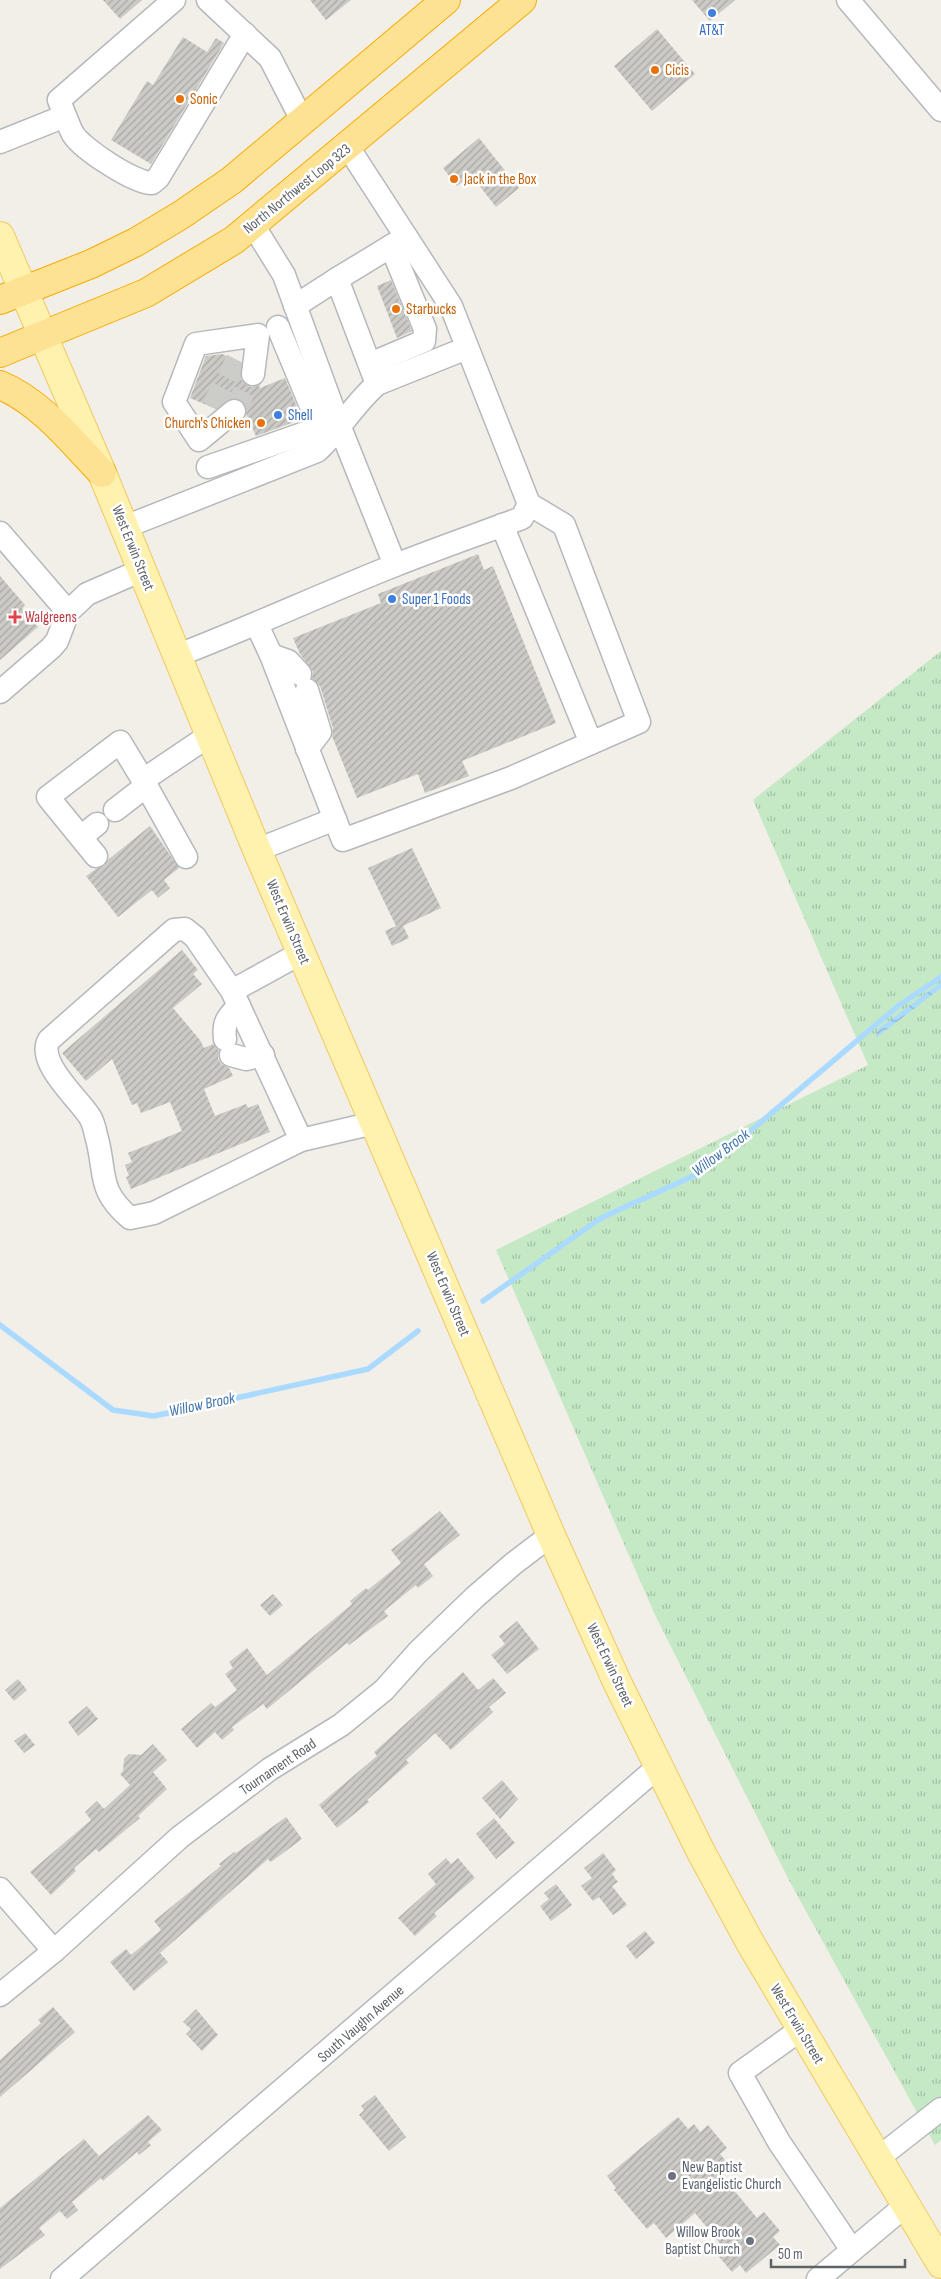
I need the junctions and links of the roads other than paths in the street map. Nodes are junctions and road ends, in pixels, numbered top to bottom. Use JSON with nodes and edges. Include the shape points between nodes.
{"nodes":[{"id":1,"x":174,"y":0,"type":"edge"},
{"id":2,"x":208,"y":0,"type":"edge"},
{"id":3,"x":446,"y":0,"type":"edge"},
{"id":4,"x":522,"y":0,"type":"edge"},
{"id":5,"x":848,"y":0,"type":"edge"},
{"id":6,"x":246,"y":34,"type":"junction"},
{"id":7,"x":941,"y":110,"type":"edge"},
{"id":8,"x":65,"y":116,"type":"junction"},
{"id":9,"x":303,"y":122,"type":"junction"},
{"id":10,"x":0,"y":142,"type":"edge"},
{"id":11,"x":348,"y":147,"type":"junction"},
{"id":12,"x":252,"y":226,"type":"junction"},
{"id":13,"x":0,"y":236,"type":"edge"},
{"id":14,"x":398,"y":241,"type":"junction"},
{"id":15,"x":337,"y":279,"type":"junction"},
{"id":16,"x":12,"y":295,"type":"edge"},
{"id":17,"x":283,"y":321,"type":"junction"},
{"id":18,"x":44,"y":336,"type":"junction"},
{"id":19,"x":420,"y":342,"type":"junction"},
{"id":20,"x":467,"y":348,"type":"junction"},
{"id":21,"x":0,"y":353,"type":"edge"},
{"id":22,"x":432,"y":361,"type":"junction"},
{"id":23,"x":245,"y":367,"type":"tunnel mouth"},
{"id":24,"x":373,"y":374,"type":"junction"},
{"id":25,"x":0,"y":385,"type":"edge"},
{"id":26,"x":212,"y":407,"type":"tunnel mouth"},
{"id":27,"x":234,"y":411,"type":"tunnel mouth"},
{"id":28,"x":339,"y":425,"type":"junction"},
{"id":29,"x":199,"y":440,"type":"junction"},
{"id":30,"x":208,"y":467,"type":"junction"},
{"id":31,"x":102,"y":473,"type":"junction"},
{"id":32,"x":216,"y":491,"type":"junction"},
{"id":33,"x":528,"y":504,"type":"junction"},
{"id":34,"x":502,"y":525,"type":"junction"},
{"id":35,"x":125,"y":527,"type":"junction"},
{"id":36,"x":0,"y":534,"type":"edge"},
{"id":37,"x":395,"y":565,"type":"junction"},
{"id":38,"x":142,"y":570,"type":"junction"},
{"id":39,"x":68,"y":612,"type":"junction"},
{"id":40,"x":257,"y":625,"type":"junction"},
{"id":41,"x":176,"y":656,"type":"junction"},
{"id":42,"x":271,"y":656,"type":"junction"},
{"id":43,"x":0,"y":692,"type":"edge"},
{"id":44,"x":210,"y":735,"type":"junction"},
{"id":45,"x":591,"y":743,"type":"junction"},
{"id":46,"x":307,"y":749,"type":"junction"},
{"id":47,"x":144,"y":783,"type":"junction"},
{"id":48,"x":115,"y":810,"type":"dead end"},
{"id":49,"x":335,"y":819,"type":"junction"},
{"id":50,"x":257,"y":850,"type":"junction"},
{"id":51,"x":96,"y":856,"type":"dead end"},
{"id":52,"x":186,"y":857,"type":"dead end"},
{"id":53,"x":301,"y":953,"type":"junction"},
{"id":54,"x":236,"y":998,"type":"junction"},
{"id":55,"x":263,"y":1055,"type":"junction"},
{"id":56,"x":374,"y":1123,"type":"junction"},
{"id":57,"x":301,"y":1140,"type":"junction"},
{"id":58,"x":551,"y":1535,"type":"junction"},
{"id":59,"x":658,"y":1768,"type":"junction"},
{"id":60,"x":0,"y":1889,"type":"edge"},
{"id":61,"x":54,"y":1951,"type":"junction"},
{"id":62,"x":0,"y":1995,"type":"edge"},
{"id":63,"x":800,"y":2030,"type":"junction"},
{"id":64,"x":941,"y":2109,"type":"edge"},
{"id":65,"x":877,"y":2159,"type":"junction"},
{"id":66,"x":905,"y":2206,"type":"junction"},
{"id":67,"x":852,"y":2250,"type":"junction"},
{"id":68,"x":941,"y":2264,"type":"edge"},
{"id":69,"x":62,"y":2279,"type":"edge"},
{"id":70,"x":818,"y":2279,"type":"edge"}],
"edges":[{"from":1,"to":8,"type":"street","via":[[59,100]]},
{"from":2,"to":6,"type":"street"},
{"from":3,"to":9,"type":"highway"},
{"from":4,"to":11,"type":"highway","name":"North Northwest Loop 323"},
{"from":5,"to":7,"type":"street"},
{"from":6,"to":8,"type":"street","via":[[152,183],[139,182],[84,146],[73,134]]},
{"from":6,"to":9,"type":"street","via":[[270,58]]},
{"from":8,"to":10,"type":"street"},
{"from":9,"to":16,"type":"highway","via":[[232,180],[158,229],[91,264]]},
{"from":11,"to":12,"type":"highway","name":"North Northwest Loop 323"},
{"from":11,"to":14,"type":"street"},
{"from":12,"to":17,"type":"street","via":[[284,275]]},
{"from":12,"to":18,"type":"highway","name":"North Northwest Loop 323","via":[[146,293]]},
{"from":13,"to":16,"type":"main road","name":"West Erwin Street"},
{"from":14,"to":15,"type":"street"},
{"from":14,"to":19,"type":"street","via":[[425,329],[424,341]]},
{"from":14,"to":20,"type":"street","via":[[451,306]]},
{"from":15,"to":17,"type":"street"},
{"from":15,"to":24,"type":"street"},
{"from":16,"to":18,"type":"main road","name":"West Erwin Street"},
{"from":17,"to":23,"type":"street"},
{"from":17,"to":28,"type":"street"},
{"from":17,"to":29,"type":"street","via":[[196,344],[174,402]]},
{"from":17,"to":30,"type":"street","via":[[318,423],[308,432]]},
{"from":18,"to":21,"type":"highway","name":"North Northwest Loop 323"},
{"from":18,"to":31,"type":"main road","name":"West Erwin Street"},
{"from":19,"to":22,"type":"street"},
{"from":19,"to":24,"type":"street"},
{"from":20,"to":22,"type":"street"},
{"from":20,"to":33,"type":"street"},
{"from":22,"to":24,"type":"street"},
{"from":24,"to":28,"type":"street"},
{"from":25,"to":31,"type":"highway","via":[[17,393],[44,414]]},
{"from":26,"to":29,"type":"street"},
{"from":27,"to":29,"type":"street"},
{"from":28,"to":32,"type":"street","via":[[317,451]]},
{"from":28,"to":37,"type":"street"},
{"from":29,"to":30,"type":"street"},
{"from":30,"to":32,"type":"street"},
{"from":31,"to":35,"type":"main road","name":"West Erwin Street"},
{"from":32,"to":35,"type":"street"},
{"from":33,"to":34,"type":"street","via":[[522,518]]},
{"from":33,"to":45,"type":"street","via":[[564,525],[639,722]]},
{"from":34,"to":37,"type":"street"},
{"from":34,"to":45,"type":"street"},
{"from":35,"to":38,"type":"main road","name":"West Erwin Street"},
{"from":36,"to":39,"type":"street"},
{"from":37,"to":40,"type":"street"},
{"from":38,"to":39,"type":"street","via":[[87,594]]},
{"from":38,"to":41,"type":"main road","name":"West Erwin Street"},
{"from":39,"to":43,"type":"street","via":[[52,648]]},
{"from":40,"to":41,"type":"street"},
{"from":40,"to":42,"type":"street"},
{"from":41,"to":44,"type":"main road","name":"West Erwin Street"},
{"from":42,"to":46,"type":"street"},
{"from":42,"to":46,"type":"street","via":[[288,660],[304,682],[320,732]]},
{"from":44,"to":47,"type":"street"},
{"from":44,"to":50,"type":"main road","name":"West Erwin Street"},
{"from":45,"to":49,"type":"street","via":[[510,778],[343,840]]},
{"from":46,"to":49,"type":"street"},
{"from":47,"to":48,"type":"street"},
{"from":47,"to":51,"type":"street","via":[[120,742],[48,797],[89,831]]},
{"from":47,"to":52,"type":"street"},
{"from":49,"to":50,"type":"street"},
{"from":50,"to":53,"type":"main road","name":"West Erwin Street"},
{"from":53,"to":54,"type":"street"},
{"from":53,"to":56,"type":"main road","name":"West Erwin Street"},
{"from":54,"to":55,"type":"street"},
{"from":54,"to":55,"type":"street","via":[[223,1027],[228,1047],[246,1059]]},
{"from":54,"to":57,"type":"street","via":[[195,936],[185,929],[174,930],[45,1046],[48,1061],[91,1119],[108,1195],[130,1218],[142,1217]]},
{"from":55,"to":57,"type":"street"},
{"from":56,"to":57,"type":"street"},
{"from":56,"to":58,"type":"main road","name":"West Erwin Street"},
{"from":58,"to":59,"type":"main road","name":"West Erwin Street"},
{"from":58,"to":61,"type":"street","name":"Tournament Road","via":[[475,1597],[384,1690],[341,1725],[270,1769],[180,1838]]},
{"from":59,"to":63,"type":"main road","name":"West Erwin Street","via":[[729,1905]]},
{"from":59,"to":69,"type":"street","name":"South Vaughn Avenue"},
{"from":60,"to":61,"type":"street"},
{"from":61,"to":62,"type":"street","name":"Tournament Road"},
{"from":63,"to":65,"type":"main road","name":"West Erwin Street"},
{"from":63,"to":67,"type":"street","via":[[740,2073],[779,2142]]},
{"from":64,"to":65,"type":"street"},
{"from":65,"to":66,"type":"main road","name":"West Erwin Street"},
{"from":66,"to":67,"type":"street"},
{"from":66,"to":68,"type":"main road","name":"West Erwin Street"},
{"from":67,"to":70,"type":"street"}]}
